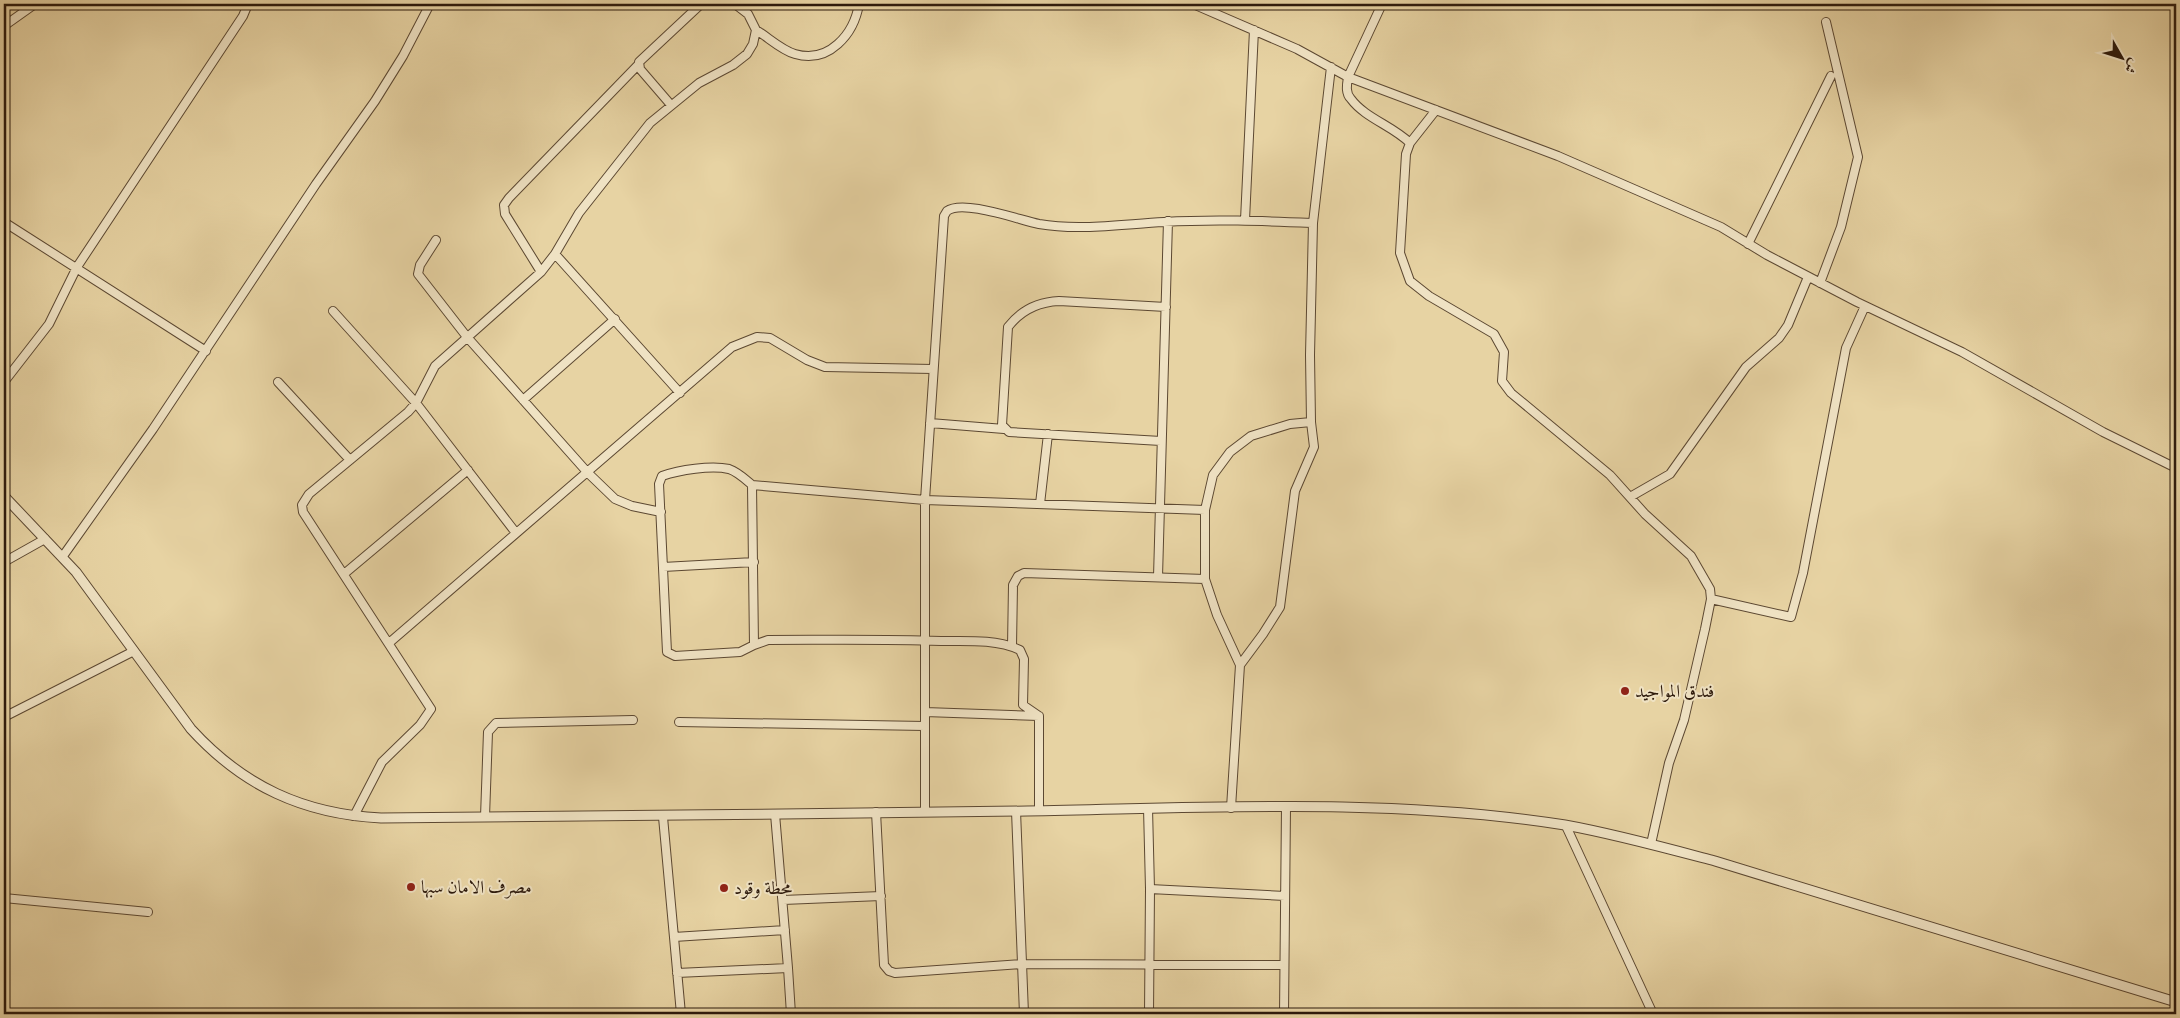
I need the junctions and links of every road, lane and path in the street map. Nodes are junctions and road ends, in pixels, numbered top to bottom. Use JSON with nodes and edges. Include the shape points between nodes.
{"nodes":[{"id":1,"x":35,"y":4,"type":"edge"},
{"id":2,"x":248,"y":4,"type":"edge"},
{"id":3,"x":430,"y":4,"type":"edge"},
{"id":4,"x":701,"y":4,"type":"edge"},
{"id":5,"x":736,"y":4,"type":"edge"},
{"id":6,"x":859,"y":4,"type":"edge"},
{"id":7,"x":1193,"y":4,"type":"edge"},
{"id":8,"x":1382,"y":4,"type":"edge"},
{"id":9,"x":1826,"y":22,"type":"dead end"},
{"id":10,"x":4,"y":25,"type":"edge"},
{"id":11,"x":756,"y":30,"type":"junction"},
{"id":12,"x":1254,"y":30,"type":"junction"},
{"id":13,"x":638,"y":65,"type":"junction"},
{"id":14,"x":1331,"y":67,"type":"junction"},
{"id":15,"x":1831,"y":76,"type":"dead end"},
{"id":16,"x":1348,"y":77,"type":"junction"},
{"id":17,"x":671,"y":105,"type":"junction"},
{"id":18,"x":1436,"y":110,"type":"junction"},
{"id":19,"x":1410,"y":143,"type":"junction"},
{"id":20,"x":1245,"y":220,"type":"junction"},
{"id":21,"x":4,"y":222,"type":"edge"},
{"id":22,"x":1168,"y":222,"type":"junction"},
{"id":23,"x":1313,"y":223,"type":"junction"},
{"id":24,"x":436,"y":240,"type":"dead end"},
{"id":25,"x":1748,"y":244,"type":"junction"},
{"id":26,"x":555,"y":254,"type":"junction"},
{"id":27,"x":77,"y":267,"type":"junction"},
{"id":28,"x":541,"y":272,"type":"junction"},
{"id":29,"x":1808,"y":276,"type":"junction"},
{"id":30,"x":1820,"y":283,"type":"junction"},
{"id":31,"x":1865,"y":306,"type":"junction"},
{"id":32,"x":1166,"y":307,"type":"junction"},
{"id":33,"x":333,"y":311,"type":"dead end"},
{"id":34,"x":615,"y":319,"type":"junction"},
{"id":35,"x":467,"y":337,"type":"junction"},
{"id":36,"x":206,"y":351,"type":"junction"},
{"id":37,"x":933,"y":369,"type":"junction"},
{"id":38,"x":4,"y":382,"type":"edge"},
{"id":39,"x":278,"y":382,"type":"dead end"},
{"id":40,"x":680,"y":393,"type":"junction"},
{"id":41,"x":523,"y":400,"type":"junction"},
{"id":42,"x":416,"y":403,"type":"junction"},
{"id":43,"x":1311,"y":422,"type":"junction"},
{"id":44,"x":930,"y":423,"type":"junction"},
{"id":45,"x":1004,"y":429,"type":"junction"},
{"id":46,"x":1048,"y":434,"type":"junction"},
{"id":47,"x":1161,"y":441,"type":"junction"},
{"id":48,"x":350,"y":460,"type":"junction"},
{"id":49,"x":2176,"y":468,"type":"edge"},
{"id":50,"x":468,"y":470,"type":"junction"},
{"id":51,"x":588,"y":473,"type":"junction"},
{"id":52,"x":752,"y":485,"type":"junction"},
{"id":53,"x":4,"y":496,"type":"edge"},
{"id":54,"x":1630,"y":497,"type":"junction"},
{"id":55,"x":925,"y":500,"type":"junction"},
{"id":56,"x":1040,"y":504,"type":"junction"},
{"id":57,"x":1159,"y":509,"type":"junction"},
{"id":58,"x":1205,"y":510,"type":"junction"},
{"id":59,"x":661,"y":512,"type":"junction"},
{"id":60,"x":516,"y":533,"type":"junction"},
{"id":61,"x":45,"y":540,"type":"junction"},
{"id":62,"x":63,"y":556,"type":"junction"},
{"id":63,"x":4,"y":562,"type":"edge"},
{"id":64,"x":754,"y":562,"type":"junction"},
{"id":65,"x":663,"y":567,"type":"junction"},
{"id":66,"x":344,"y":574,"type":"junction"},
{"id":67,"x":1158,"y":577,"type":"junction"},
{"id":68,"x":1205,"y":579,"type":"junction"},
{"id":69,"x":1711,"y":598,"type":"junction"},
{"id":70,"x":925,"y":640,"type":"junction"},
{"id":71,"x":389,"y":643,"type":"junction"},
{"id":72,"x":754,"y":645,"type":"junction"},
{"id":73,"x":1012,"y":646,"type":"junction"},
{"id":74,"x":134,"y":651,"type":"junction"},
{"id":75,"x":1240,"y":665,"type":"junction"},
{"id":76,"x":925,"y":712,"type":"junction"},
{"id":77,"x":1040,"y":716,"type":"junction"},
{"id":78,"x":4,"y":717,"type":"edge"},
{"id":79,"x":633,"y":720,"type":"dead end"},
{"id":80,"x":679,"y":722,"type":"dead end"},
{"id":81,"x":925,"y":726,"type":"junction"},
{"id":82,"x":1286,"y":807,"type":"junction"},
{"id":83,"x":1148,"y":808,"type":"junction"},
{"id":84,"x":1231,"y":808,"type":"junction"},
{"id":85,"x":1039,"y":810,"type":"junction"},
{"id":86,"x":925,"y":811,"type":"junction"},
{"id":87,"x":1016,"y":811,"type":"junction"},
{"id":88,"x":876,"y":812,"type":"junction"},
{"id":89,"x":775,"y":814,"type":"junction"},
{"id":90,"x":354,"y":816,"type":"junction"},
{"id":91,"x":485,"y":817,"type":"junction"},
{"id":92,"x":663,"y":817,"type":"junction"},
{"id":93,"x":1566,"y":826,"type":"junction"},
{"id":94,"x":1651,"y":844,"type":"junction"},
{"id":95,"x":1150,"y":890,"type":"junction"},
{"id":96,"x":881,"y":896,"type":"junction"},
{"id":97,"x":1285,"y":896,"type":"junction"},
{"id":98,"x":4,"y":898,"type":"edge"},
{"id":99,"x":782,"y":900,"type":"junction"},
{"id":100,"x":148,"y":912,"type":"dead end"},
{"id":101,"x":785,"y":930,"type":"junction"},
{"id":102,"x":674,"y":937,"type":"junction"},
{"id":103,"x":1149,"y":963,"type":"junction"},
{"id":104,"x":1022,"y":964,"type":"junction"},
{"id":105,"x":1284,"y":965,"type":"junction"},
{"id":106,"x":788,"y":968,"type":"junction"},
{"id":107,"x":677,"y":973,"type":"junction"},
{"id":108,"x":2176,"y":1002,"type":"edge"},
{"id":109,"x":681,"y":1014,"type":"edge"},
{"id":110,"x":791,"y":1014,"type":"edge"},
{"id":111,"x":1024,"y":1014,"type":"edge"},
{"id":112,"x":1149,"y":1014,"type":"edge"},
{"id":113,"x":1284,"y":1014,"type":"edge"},
{"id":114,"x":1653,"y":1014,"type":"edge"}],
"edges":[{"from":1,"to":10,"type":"street"},
{"from":2,"to":27,"type":"street"},
{"from":3,"to":36,"type":"street","via":[[375,101]]},
{"from":4,"to":13,"type":"street"},
{"from":5,"to":11,"type":"street","via":[[748,14]]},
{"from":6,"to":11,"type":"street","via":[[848,35],[833,49],[817,54],[789,52]]},
{"from":7,"to":12,"type":"street"},
{"from":8,"to":16,"type":"street"},
{"from":9,"to":30,"type":"street","via":[[1858,157],[1841,227]]},
{"from":11,"to":17,"type":"street","via":[[754,44],[747,54],[698,83]]},
{"from":12,"to":14,"type":"street"},
{"from":12,"to":20,"type":"street"},
{"from":13,"to":17,"type":"street"},
{"from":13,"to":28,"type":"street","via":[[504,206],[505,214]]},
{"from":14,"to":16,"type":"street"},
{"from":14,"to":23,"type":"street"},
{"from":15,"to":25,"type":"street"},
{"from":16,"to":18,"type":"street"},
{"from":16,"to":19,"type":"street","via":[[1346,90],[1350,99],[1371,116],[1394,128]]},
{"from":17,"to":26,"type":"street","via":[[650,122],[579,212]]},
{"from":18,"to":19,"type":"street"},
{"from":18,"to":25,"type":"street","via":[[1558,156],[1721,227]]},
{"from":19,"to":54,"type":"street","via":[[1406,154],[1400,253],[1410,281],[1429,296],[1494,334],[1504,352],[1502,381],[1511,393],[1583,451]]},
{"from":20,"to":22,"type":"street"},
{"from":20,"to":23,"type":"street"},
{"from":21,"to":27,"type":"street"},
{"from":22,"to":32,"type":"street"},
{"from":22,"to":37,"type":"street","via":[[1080,226],[1040,224],[1008,215],[952,208],[944,216]]},
{"from":23,"to":43,"type":"street"},
{"from":24,"to":35,"type":"street","via":[[418,274]]},
{"from":25,"to":29,"type":"street"},
{"from":26,"to":28,"type":"street"},
{"from":26,"to":34,"type":"street"},
{"from":27,"to":36,"type":"street"},
{"from":27,"to":38,"type":"street","via":[[49,324]]},
{"from":28,"to":35,"type":"street"},
{"from":29,"to":30,"type":"street"},
{"from":29,"to":54,"type":"street","via":[[1788,325],[1746,366],[1670,474]]},
{"from":30,"to":31,"type":"street"},
{"from":31,"to":49,"type":"street","via":[[1962,352],[2103,432]]},
{"from":31,"to":69,"type":"street","via":[[1846,348],[1814,517],[1791,617]]},
{"from":32,"to":45,"type":"street","via":[[1059,301],[1047,302],[1023,312],[1008,327]]},
{"from":32,"to":47,"type":"street"},
{"from":33,"to":42,"type":"street"},
{"from":34,"to":40,"type":"street"},
{"from":34,"to":41,"type":"street"},
{"from":35,"to":41,"type":"street"},
{"from":35,"to":42,"type":"street","via":[[435,366]]},
{"from":36,"to":62,"type":"street"},
{"from":37,"to":40,"type":"street","via":[[825,367],[770,338],[757,337],[732,348]]},
{"from":37,"to":44,"type":"street"},
{"from":39,"to":48,"type":"street"},
{"from":40,"to":51,"type":"street"},
{"from":41,"to":51,"type":"street"},
{"from":42,"to":48,"type":"street"},
{"from":42,"to":50,"type":"street"},
{"from":43,"to":58,"type":"street","via":[[1290,424],[1251,436],[1230,452],[1214,475]]},
{"from":43,"to":75,"type":"street","via":[[1314,447],[1295,491],[1280,607]]},
{"from":44,"to":45,"type":"street"},
{"from":44,"to":55,"type":"street"},
{"from":45,"to":46,"type":"street"},
{"from":46,"to":47,"type":"street"},
{"from":46,"to":56,"type":"street"},
{"from":47,"to":57,"type":"street"},
{"from":48,"to":66,"type":"street","via":[[309,494],[302,505],[303,512]]},
{"from":50,"to":60,"type":"street"},
{"from":50,"to":66,"type":"street"},
{"from":51,"to":59,"type":"street","via":[[614,499]]},
{"from":51,"to":60,"type":"street"},
{"from":52,"to":55,"type":"street"},
{"from":52,"to":59,"type":"street","via":[[728,469],[671,473],[662,476],[659,484]]},
{"from":52,"to":64,"type":"street"},
{"from":53,"to":61,"type":"street"},
{"from":54,"to":69,"type":"street","via":[[1691,556],[1708,583]]},
{"from":55,"to":56,"type":"street"},
{"from":55,"to":70,"type":"street"},
{"from":56,"to":57,"type":"street"},
{"from":57,"to":58,"type":"street"},
{"from":57,"to":67,"type":"street"},
{"from":58,"to":68,"type":"street"},
{"from":59,"to":65,"type":"street"},
{"from":60,"to":71,"type":"street"},
{"from":61,"to":62,"type":"street"},
{"from":61,"to":63,"type":"street"},
{"from":62,"to":74,"type":"street"},
{"from":64,"to":65,"type":"street"},
{"from":64,"to":72,"type":"street"},
{"from":65,"to":72,"type":"street","via":[[668,654],[740,652]]},
{"from":66,"to":71,"type":"street"},
{"from":67,"to":68,"type":"street"},
{"from":67,"to":73,"type":"street","via":[[1024,572],[1013,585]]},
{"from":68,"to":75,"type":"street"},
{"from":69,"to":94,"type":"street","via":[[1684,720],[1669,764]]},
{"from":70,"to":72,"type":"street","via":[[768,640]]},
{"from":70,"to":73,"type":"street"},
{"from":70,"to":76,"type":"street"},
{"from":71,"to":90,"type":"street","via":[[431,709],[420,725],[382,762]]},
{"from":73,"to":77,"type":"street","via":[[1020,650],[1024,659],[1023,704]]},
{"from":74,"to":78,"type":"street"},
{"from":74,"to":90,"type":"street","via":[[191,729],[208,748],[246,778],[321,811]]},
{"from":75,"to":84,"type":"street"},
{"from":76,"to":77,"type":"street"},
{"from":76,"to":81,"type":"street"},
{"from":77,"to":85,"type":"street"},
{"from":79,"to":91,"type":"street","via":[[496,723],[488,732]]},
{"from":80,"to":81,"type":"street"},
{"from":81,"to":86,"type":"street"},
{"from":82,"to":84,"type":"street"},
{"from":82,"to":93,"type":"street","via":[[1419,810]]},
{"from":82,"to":97,"type":"street"},
{"from":83,"to":84,"type":"street"},
{"from":83,"to":85,"type":"street"},
{"from":83,"to":95,"type":"street"},
{"from":85,"to":87,"type":"street"},
{"from":86,"to":87,"type":"street"},
{"from":86,"to":88,"type":"street"},
{"from":87,"to":104,"type":"street"},
{"from":88,"to":89,"type":"street"},
{"from":88,"to":96,"type":"street"},
{"from":89,"to":92,"type":"street"},
{"from":89,"to":99,"type":"street"},
{"from":90,"to":91,"type":"street"},
{"from":91,"to":92,"type":"street"},
{"from":92,"to":102,"type":"street"},
{"from":93,"to":94,"type":"street"},
{"from":93,"to":114,"type":"street"},
{"from":94,"to":108,"type":"street"},
{"from":95,"to":97,"type":"street"},
{"from":95,"to":103,"type":"street"},
{"from":96,"to":99,"type":"street"},
{"from":96,"to":104,"type":"street","via":[[884,965],[889,971]]},
{"from":97,"to":105,"type":"street"},
{"from":98,"to":100,"type":"street"},
{"from":99,"to":101,"type":"street"},
{"from":101,"to":102,"type":"street"},
{"from":101,"to":106,"type":"street"},
{"from":102,"to":107,"type":"street"},
{"from":103,"to":104,"type":"street"},
{"from":103,"to":105,"type":"street"},
{"from":103,"to":112,"type":"street"},
{"from":104,"to":111,"type":"street"},
{"from":105,"to":113,"type":"street"},
{"from":106,"to":107,"type":"street"},
{"from":106,"to":110,"type":"street"},
{"from":107,"to":109,"type":"street"}]}
